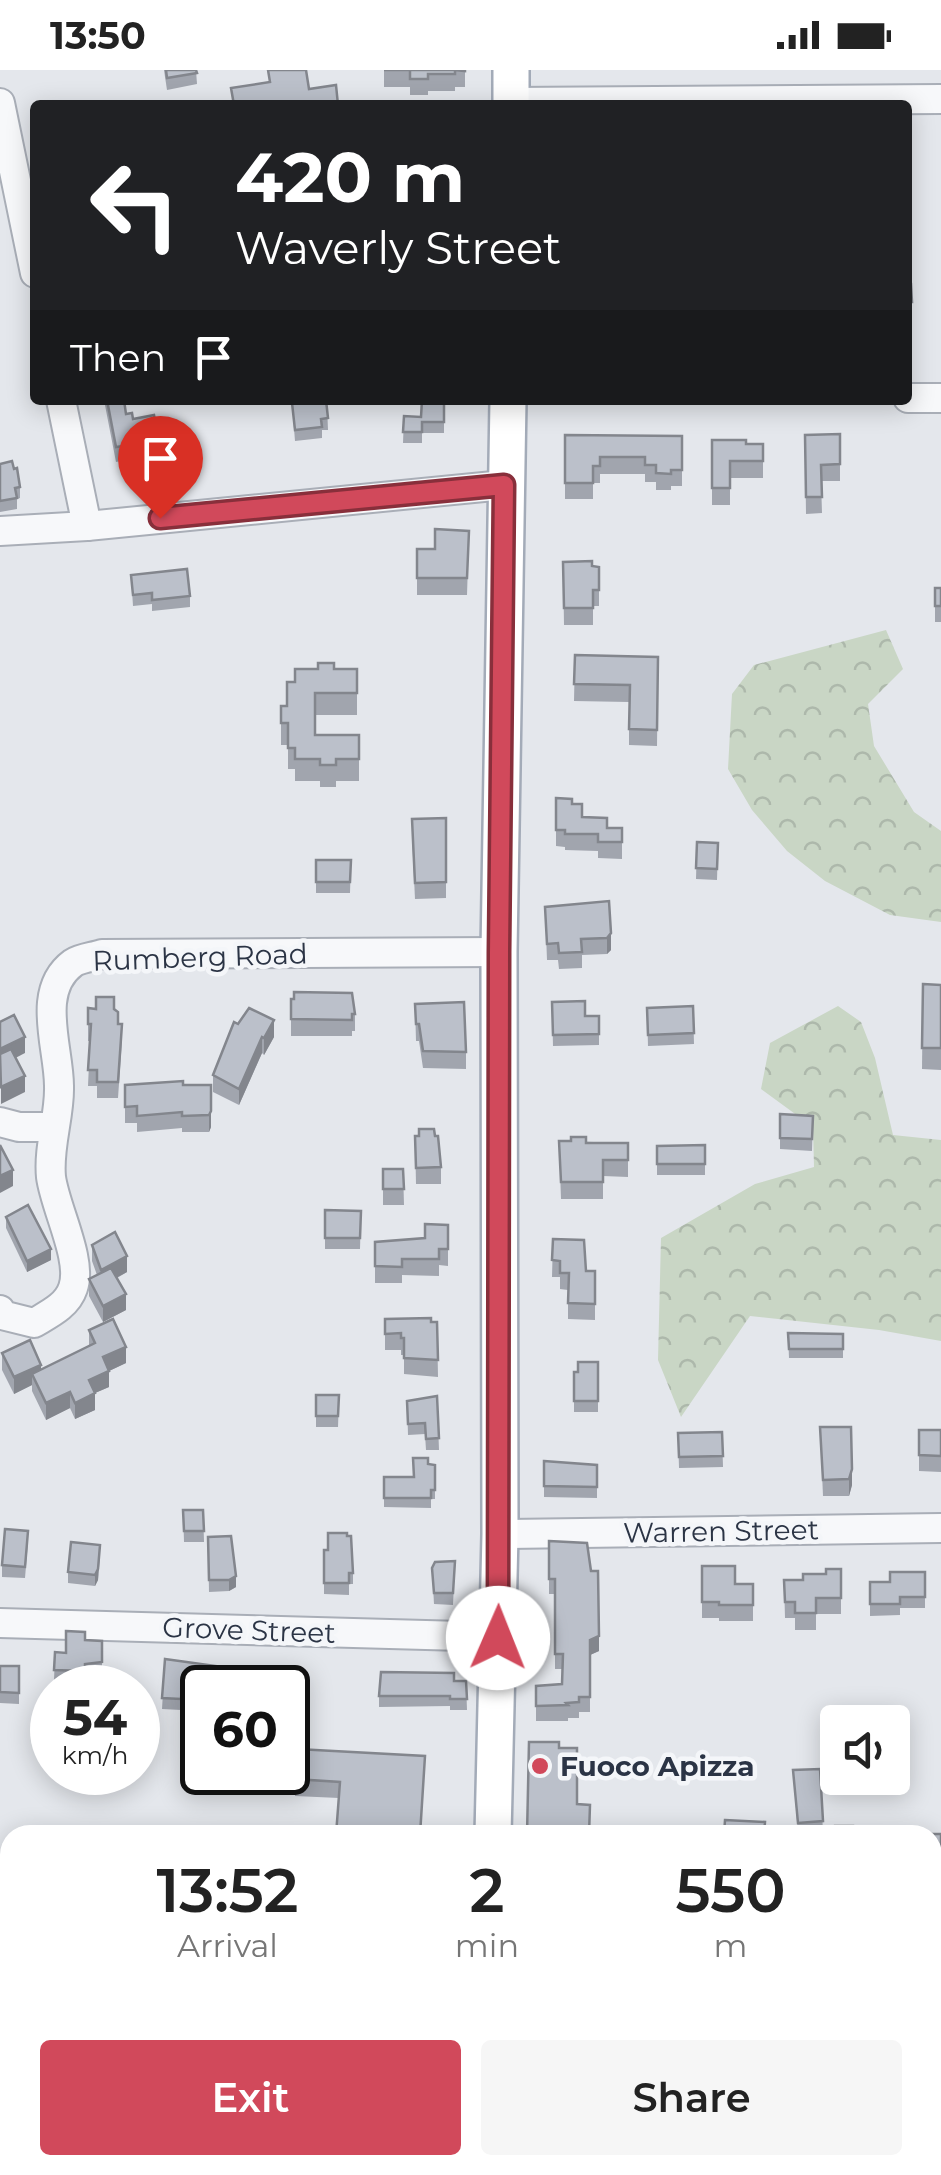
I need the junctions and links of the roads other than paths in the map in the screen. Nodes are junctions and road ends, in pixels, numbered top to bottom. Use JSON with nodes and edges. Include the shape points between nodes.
{"nodes":[{"id":1,"x":511,"y":92,"type":"edge"},
{"id":2,"x":941,"y":99,"type":"edge"},
{"id":3,"x":0,"y":103,"type":"edge"},
{"id":4,"x":30,"y":249,"type":"edge"},
{"id":5,"x":912,"y":398,"type":"edge"},
{"id":6,"x":941,"y":398,"type":"edge"},
{"id":7,"x":62,"y":405,"type":"edge"},
{"id":8,"x":508,"y":405,"type":"edge"},
{"id":9,"x":504,"y":485,"type":"junction"},
{"id":10,"x":87,"y":526,"type":"junction"},
{"id":11,"x":0,"y":530,"type":"edge"},
{"id":12,"x":499,"y":952,"type":"junction"},
{"id":13,"x":0,"y":1122,"type":"edge"},
{"id":14,"x":52,"y":1126,"type":"junction"},
{"id":15,"x":0,"y":1310,"type":"edge"},
{"id":16,"x":941,"y":1528,"type":"edge"},
{"id":17,"x":500,"y":1534,"type":"junction"},
{"id":18,"x":0,"y":1623,"type":"edge"},
{"id":19,"x":498,"y":1638,"type":"junction"},
{"id":20,"x":492,"y":1825,"type":"edge"}],
"edges":[{"from":1,"to":2,"type":"street"},
{"from":3,"to":4,"type":"street"},
{"from":5,"to":6,"type":"street"},
{"from":7,"to":10,"type":"street"},
{"from":8,"to":9,"type":"main road"},
{"from":9,"to":10,"type":"street"},
{"from":9,"to":12,"type":"main road"},
{"from":10,"to":11,"type":"street"},
{"from":12,"to":14,"type":"street","name":"Rumberg Road","via":[[102,954],[75,961],[56,982],[52,1003],[60,1089]]},
{"from":12,"to":17,"type":"main road"},
{"from":13,"to":14,"type":"street"},
{"from":14,"to":15,"type":"street","name":"Rumberg Road","via":[[51,1176],[74,1287],[59,1309],[34,1322]]},
{"from":16,"to":17,"type":"street","name":"Warren Street"},
{"from":17,"to":19,"type":"main road"},
{"from":18,"to":19,"type":"street","name":"Grove Street"},
{"from":19,"to":20,"type":"main road"}]}
